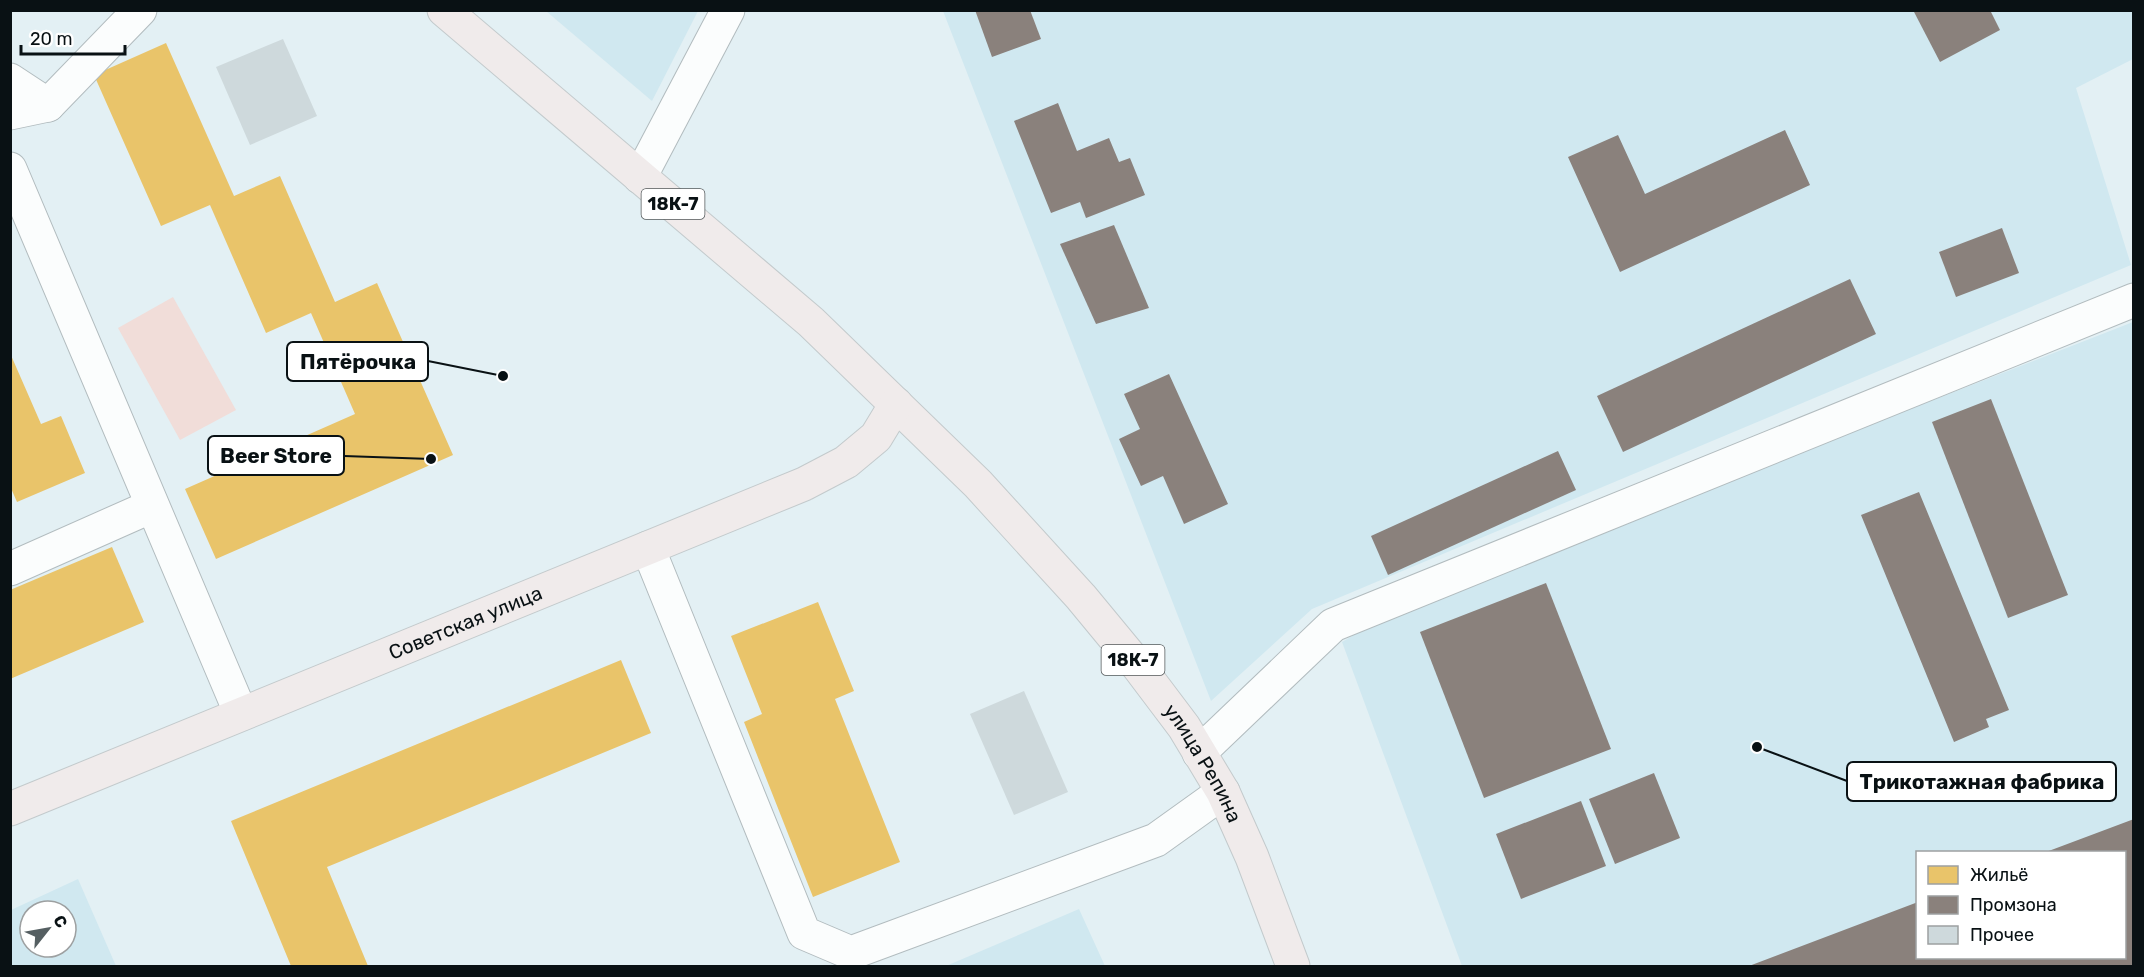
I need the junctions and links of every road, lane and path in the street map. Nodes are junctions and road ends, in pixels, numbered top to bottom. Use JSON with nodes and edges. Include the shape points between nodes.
{"nodes":[{"id":1,"x":140,"y":10,"type":"edge"},
{"id":2,"x":444,"y":10,"type":"edge"},
{"id":3,"x":728,"y":10,"type":"edge"},
{"id":4,"x":10,"y":80,"type":"edge"},
{"id":5,"x":48,"y":105,"type":"junction"},
{"id":6,"x":10,"y":113,"type":"edge"},
{"id":7,"x":10,"y":169,"type":"edge"},
{"id":8,"x":640,"y":177,"type":"junction"},
{"id":9,"x":2133,"y":300,"type":"edge"},
{"id":10,"x":896,"y":404,"type":"junction"},
{"id":11,"x":152,"y":506,"type":"junction"},
{"id":12,"x":648,"y":548,"type":"junction"},
{"id":13,"x":10,"y":569,"type":"edge"},
{"id":14,"x":241,"y":714,"type":"junction"},
{"id":15,"x":1199,"y":753,"type":"junction"},
{"id":16,"x":1223,"y":792,"type":"junction"},
{"id":17,"x":10,"y":809,"type":"edge"},
{"id":18,"x":1293,"y":966,"type":"edge"}],
"edges":[{"from":1,"to":5,"type":"street"},
{"from":2,"to":8,"type":"main road","number":"18К-7"},
{"from":3,"to":8,"type":"street"},
{"from":4,"to":5,"type":"street"},
{"from":5,"to":6,"type":"street"},
{"from":7,"to":11,"type":"street"},
{"from":8,"to":10,"type":"main road","number":"18К-7","via":[[811,322]]},
{"from":9,"to":15,"type":"street","via":[[1334,625]]},
{"from":10,"to":12,"type":"main road","name":"Советская улица","via":[[876,437],[846,462],[804,484]]},
{"from":10,"to":15,"type":"main road","name":"улица Репина","number":"18К-7","via":[[978,484],[1081,597],[1138,666]]},
{"from":11,"to":13,"type":"street"},
{"from":11,"to":14,"type":"street"},
{"from":12,"to":14,"type":"main road","name":"Советская улица"},
{"from":12,"to":16,"type":"street","via":[[804,933],[851,953],[1156,840]]},
{"from":14,"to":17,"type":"main road","name":"Советская улица"},
{"from":15,"to":16,"type":"main road","name":"улица Репина","number":"18К-7"},
{"from":16,"to":18,"type":"main road","name":"улица Репина","number":"18К-7"}]}
